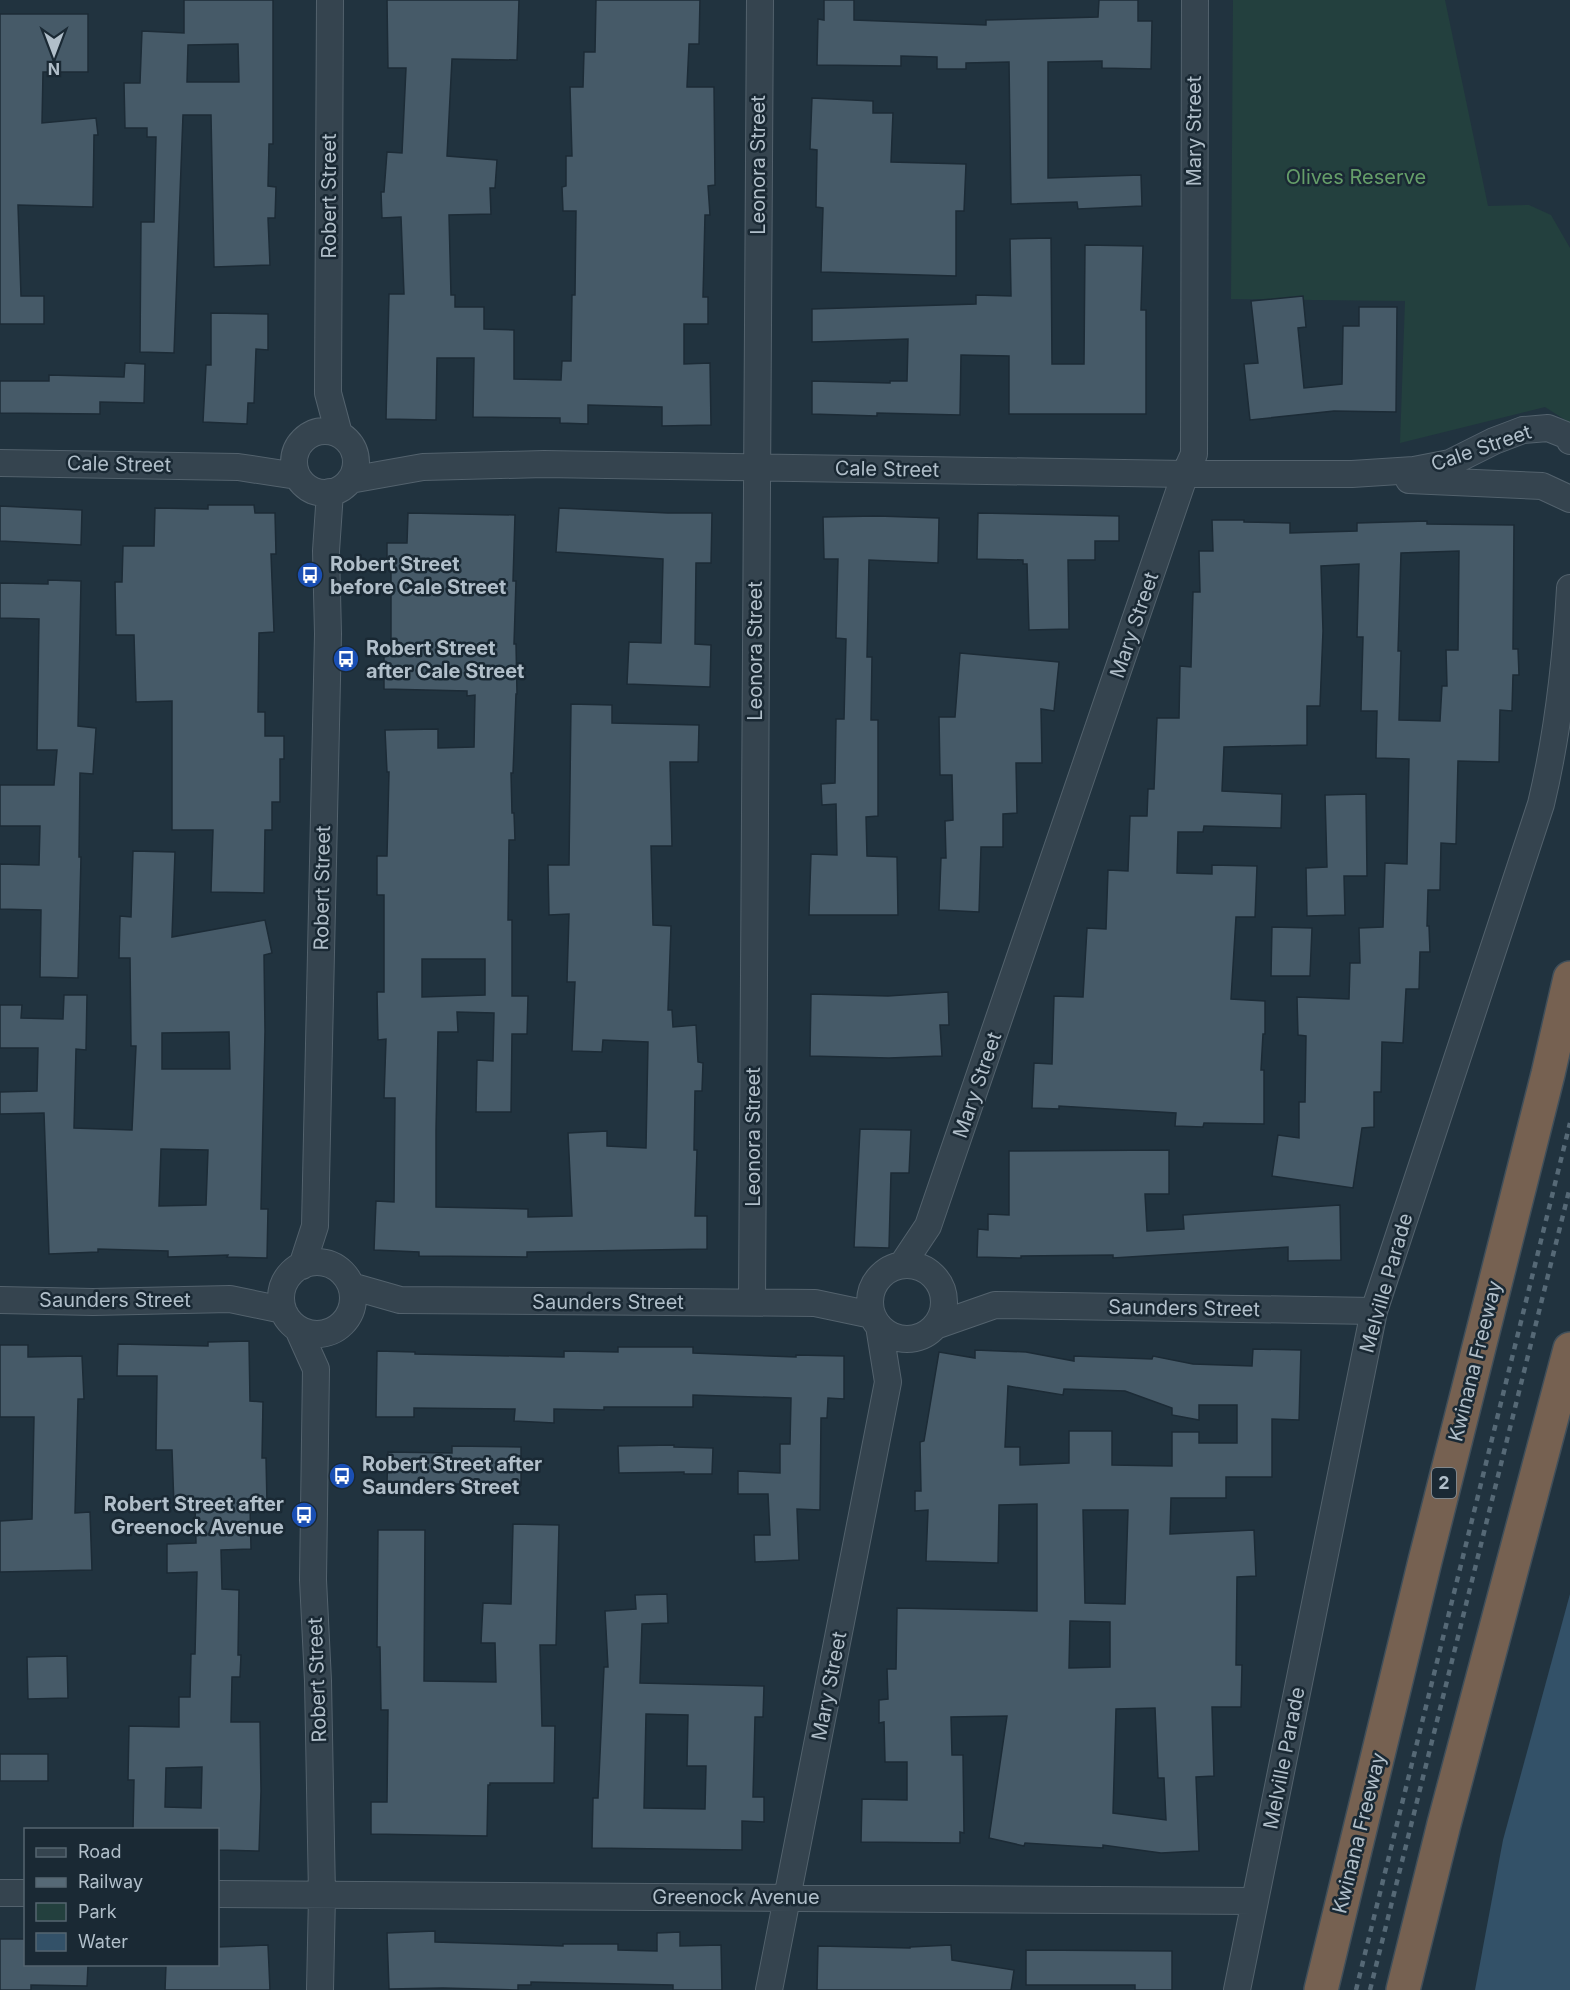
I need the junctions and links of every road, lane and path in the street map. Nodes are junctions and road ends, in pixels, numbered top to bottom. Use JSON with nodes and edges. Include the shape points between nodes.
{"nodes":[{"id":1,"x":330,"y":0,"type":"edge"},
{"id":2,"x":760,"y":0,"type":"edge"},
{"id":3,"x":1195,"y":0,"type":"edge"},
{"id":4,"x":328,"y":393,"type":"junction"},
{"id":5,"x":1570,"y":441,"type":"edge"},
{"id":6,"x":347,"y":442,"type":"junction"},
{"id":7,"x":0,"y":463,"type":"edge"},
{"id":8,"x":423,"y":467,"type":"junction"},
{"id":9,"x":756,"y":467,"type":"junction"},
{"id":10,"x":314,"y":471,"type":"junction"},
{"id":11,"x":1185,"y":474,"type":"junction"},
{"id":12,"x":1352,"y":474,"type":"junction"},
{"id":13,"x":1570,"y":499,"type":"edge"},
{"id":14,"x":1570,"y":588,"type":"edge"},
{"id":15,"x":1570,"y":978,"type":"edge"},
{"id":16,"x":315,"y":1226,"type":"junction"},
{"id":17,"x":928,"y":1226,"type":"junction"},
{"id":18,"x":902,"y":1265,"type":"junction"},
{"id":19,"x":293,"y":1275,"type":"junction"},
{"id":20,"x":343,"y":1276,"type":"junction"},
{"id":21,"x":936,"y":1279,"type":"junction"},
{"id":22,"x":876,"y":1282,"type":"junction"},
{"id":23,"x":230,"y":1299,"type":"junction"},
{"id":24,"x":0,"y":1300,"type":"edge"},
{"id":25,"x":400,"y":1300,"type":"junction"},
{"id":26,"x":752,"y":1302,"type":"junction"},
{"id":27,"x":815,"y":1303,"type":"junction"},
{"id":28,"x":994,"y":1305,"type":"junction"},
{"id":29,"x":1374,"y":1311,"type":"junction"},
{"id":30,"x":291,"y":1320,"type":"junction"},
{"id":31,"x":876,"y":1321,"type":"junction"},
{"id":32,"x":342,"y":1323,"type":"junction"},
{"id":33,"x":929,"y":1331,"type":"junction"},
{"id":34,"x":1570,"y":1349,"type":"edge"},
{"id":35,"x":316,"y":1369,"type":"junction"},
{"id":36,"x":888,"y":1382,"type":"junction"},
{"id":37,"x":0,"y":1893,"type":"edge"},
{"id":38,"x":24,"y":1893,"type":"edge"},
{"id":39,"x":219,"y":1894,"type":"edge"},
{"id":40,"x":322,"y":1895,"type":"junction"},
{"id":41,"x":787,"y":1897,"type":"junction"},
{"id":42,"x":1255,"y":1901,"type":"junction"},
{"id":43,"x":320,"y":1990,"type":"edge"},
{"id":44,"x":769,"y":1990,"type":"edge"},
{"id":45,"x":1237,"y":1990,"type":"edge"},
{"id":46,"x":1321,"y":1990,"type":"edge"},
{"id":47,"x":1403,"y":1990,"type":"edge"}],
"edges":[{"from":1,"to":4,"type":"street","name":"Robert Street"},
{"from":2,"to":9,"type":"street","name":"Leonora Street"},
{"from":3,"to":11,"type":"street","name":"Mary Street","via":[[1194,454]]},
{"from":4,"to":6,"type":"street","name":"Robert Street"},
{"from":4,"to":10,"type":"street","name":"Robert Street"},
{"from":5,"to":12,"type":"street","name":"Cale Street","via":[[1568,436],[1548,428],[1523,430],[1450,463]]},
{"from":6,"to":8,"type":"street","name":"Cale Street"},
{"from":6,"to":10,"type":"street","via":[[357,463]]},
{"from":6,"to":10,"type":"street","name":"Cale Street","via":[[328,430],[315,432]]},
{"from":7,"to":10,"type":"street","name":"Cale Street"},
{"from":8,"to":9,"type":"street","name":"Cale Street"},
{"from":8,"to":10,"type":"street","name":"Cale Street"},
{"from":9,"to":11,"type":"street","name":"Cale Street"},
{"from":9,"to":26,"type":"street","name":"Leonora Street"},
{"from":10,"to":16,"type":"street","name":"Robert Street","via":[[326,551],[328,646]]},
{"from":11,"to":12,"type":"street","name":"Cale Street"},
{"from":11,"to":17,"type":"street","name":"Mary Street"},
{"from":12,"to":13,"type":"street","name":"Cale Street","via":[[1431,482],[1542,486]]},
{"from":14,"to":29,"type":"street","name":"Melville Parade","via":[[1567,654],[1541,804]]},
{"from":15,"to":46,"type":"highway","name":"Kwinana Freeway","number":"2"},
{"from":16,"to":19,"type":"street","name":"Robert Street"},
{"from":16,"to":20,"type":"street","name":"Robert Street"},
{"from":17,"to":18,"type":"street","name":"Mary Street"},
{"from":17,"to":21,"type":"street","name":"Mary Street"},
{"from":18,"to":21,"type":"street","via":[[921,1267]]},
{"from":18,"to":22,"type":"street","name":"Mary Street","via":[[889,1269]]},
{"from":19,"to":20,"type":"street","name":"Saunders Street","via":[[323,1263]]},
{"from":19,"to":23,"type":"street","name":"Saunders Street"},
{"from":19,"to":30,"type":"street","via":[[281,1295]]},
{"from":20,"to":25,"type":"street","name":"Saunders Street"},
{"from":20,"to":32,"type":"street","via":[[353,1298],[351,1310]]},
{"from":21,"to":28,"type":"street","name":"Saunders Street"},
{"from":21,"to":33,"type":"street","name":"Mary Street","via":[[945,1305],[941,1318]]},
{"from":22,"to":27,"type":"street","name":"Saunders Street"},
{"from":22,"to":31,"type":"street","name":"Mary Street","via":[[869,1301]]},
{"from":23,"to":24,"type":"street","name":"Saunders Street"},
{"from":23,"to":30,"type":"street","name":"Saunders Street"},
{"from":25,"to":26,"type":"street","name":"Saunders Street"},
{"from":25,"to":32,"type":"street","name":"Saunders Street"},
{"from":26,"to":27,"type":"street","name":"Saunders Street"},
{"from":27,"to":31,"type":"street","name":"Saunders Street"},
{"from":28,"to":29,"type":"street","name":"Saunders Street"},
{"from":28,"to":33,"type":"street","name":"Saunders Street"},
{"from":29,"to":42,"type":"street","name":"Melville Parade"},
{"from":30,"to":32,"type":"street","name":"Saunders Street","via":[[310,1334],[323,1334]]},
{"from":30,"to":35,"type":"street","name":"Robert Street"},
{"from":31,"to":33,"type":"street","via":[[889,1335],[902,1339]]},
{"from":31,"to":36,"type":"street","name":"Mary Street"},
{"from":32,"to":35,"type":"street","name":"Robert Street"},
{"from":33,"to":36,"type":"street","name":"Mary Street"},
{"from":34,"to":47,"type":"highway"},
{"from":35,"to":40,"type":"street","name":"Robert Street","via":[[313,1580]]},
{"from":36,"to":41,"type":"street","name":"Mary Street"},
{"from":37,"to":38,"type":"street"},
{"from":39,"to":40,"type":"street","name":"Greenock Avenue"},
{"from":40,"to":41,"type":"street","name":"Greenock Avenue"},
{"from":40,"to":43,"type":"street","name":"Robert Street"},
{"from":41,"to":42,"type":"street","name":"Greenock Avenue"},
{"from":41,"to":44,"type":"street","name":"Mary Street"},
{"from":42,"to":45,"type":"street","name":"Melville Parade"}]}
